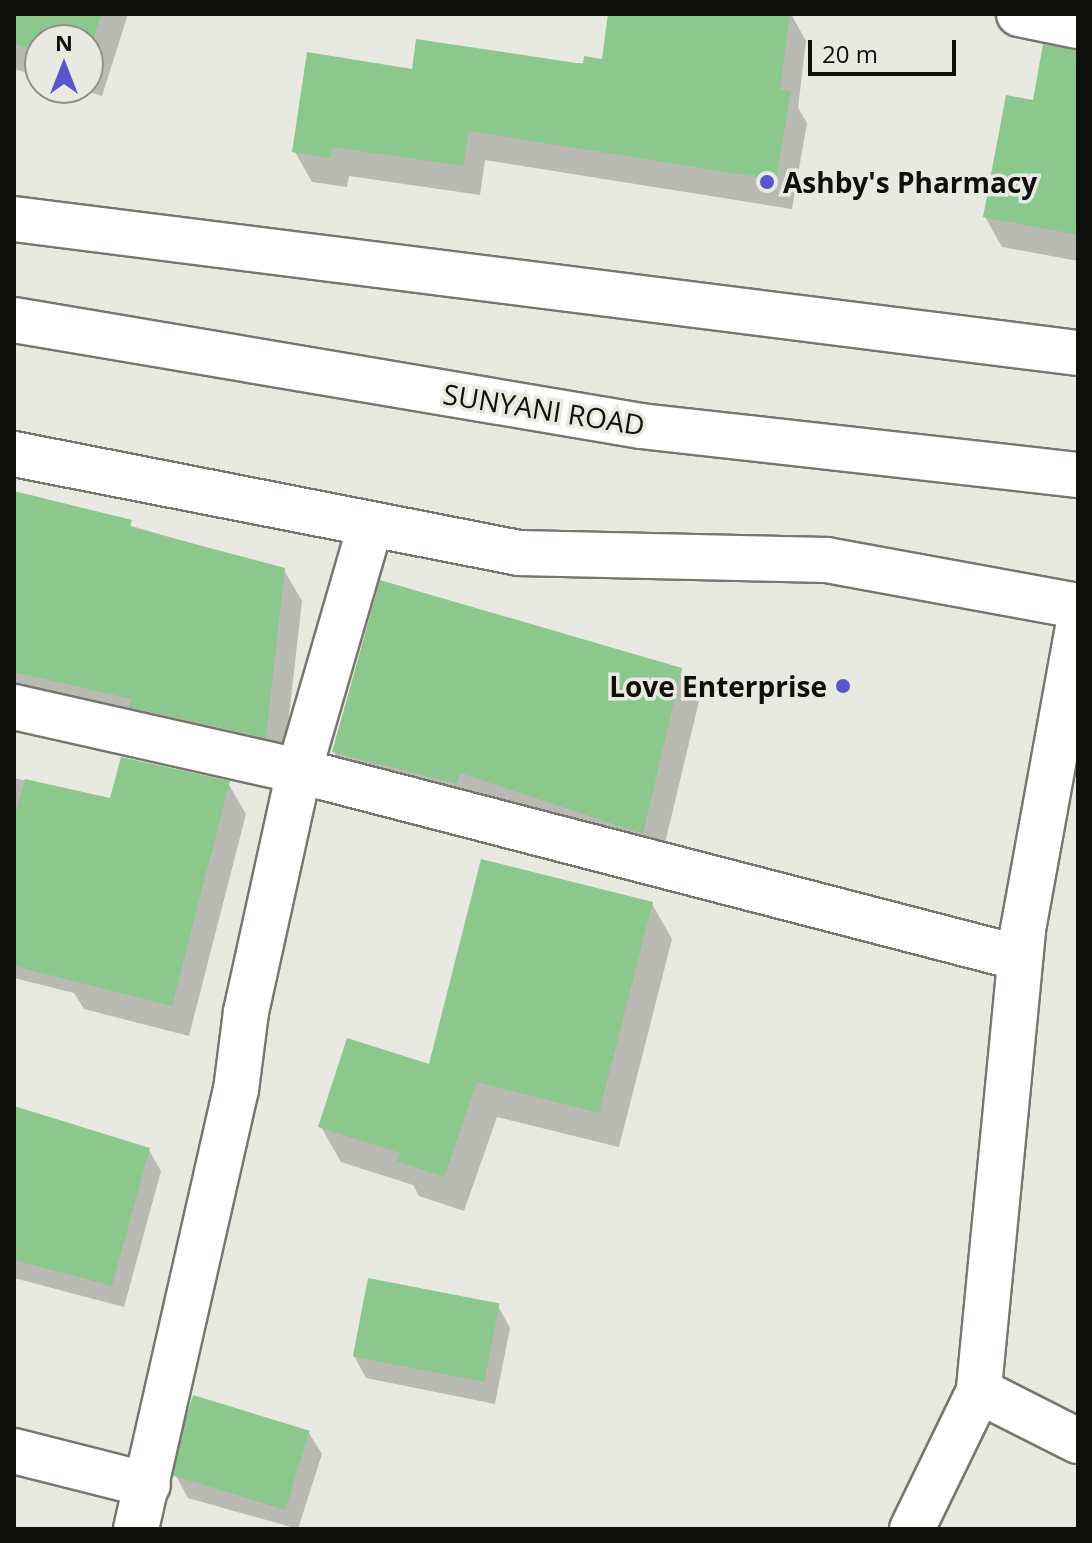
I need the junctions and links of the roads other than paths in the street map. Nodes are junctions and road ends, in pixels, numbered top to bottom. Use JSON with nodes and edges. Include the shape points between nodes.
{"nodes":[{"id":1,"x":1019,"y":14,"type":"edge"},
{"id":2,"x":1078,"y":26,"type":"edge"},
{"id":3,"x":14,"y":219,"type":"edge"},
{"id":4,"x":14,"y":320,"type":"edge"},
{"id":5,"x":1078,"y":353,"type":"edge"},
{"id":6,"x":14,"y":454,"type":"edge"},
{"id":7,"x":1078,"y":475,"type":"edge"},
{"id":8,"x":370,"y":526,"type":"junction"},
{"id":9,"x":1078,"y":606,"type":"edge"},
{"id":10,"x":1077,"y":644,"type":"edge"},
{"id":11,"x":14,"y":707,"type":"edge"},
{"id":12,"x":299,"y":771,"type":"junction"},
{"id":13,"x":1020,"y":958,"type":"junction"},
{"id":14,"x":979,"y":1391,"type":"junction"},
{"id":15,"x":1078,"y":1441,"type":"edge"},
{"id":16,"x":14,"y":1451,"type":"edge"},
{"id":17,"x":148,"y":1485,"type":"junction"},
{"id":18,"x":136,"y":1529,"type":"edge"},
{"id":19,"x":912,"y":1529,"type":"edge"}],
"edges":[{"from":1,"to":2,"type":"street"},
{"from":3,"to":5,"type":"street"},
{"from":4,"to":7,"type":"street","name":"SUNYANI ROAD","via":[[641,426]]},
{"from":6,"to":8,"type":"street"},
{"from":8,"to":9,"type":"street","via":[[519,553],[827,560]]},
{"from":8,"to":12,"type":"street"},
{"from":10,"to":13,"type":"street"},
{"from":11,"to":12,"type":"street"},
{"from":12,"to":13,"type":"street"},
{"from":12,"to":17,"type":"street"},
{"from":13,"to":14,"type":"street"},
{"from":14,"to":15,"type":"street"},
{"from":14,"to":19,"type":"street"},
{"from":16,"to":17,"type":"street"},
{"from":17,"to":18,"type":"street"}]}
